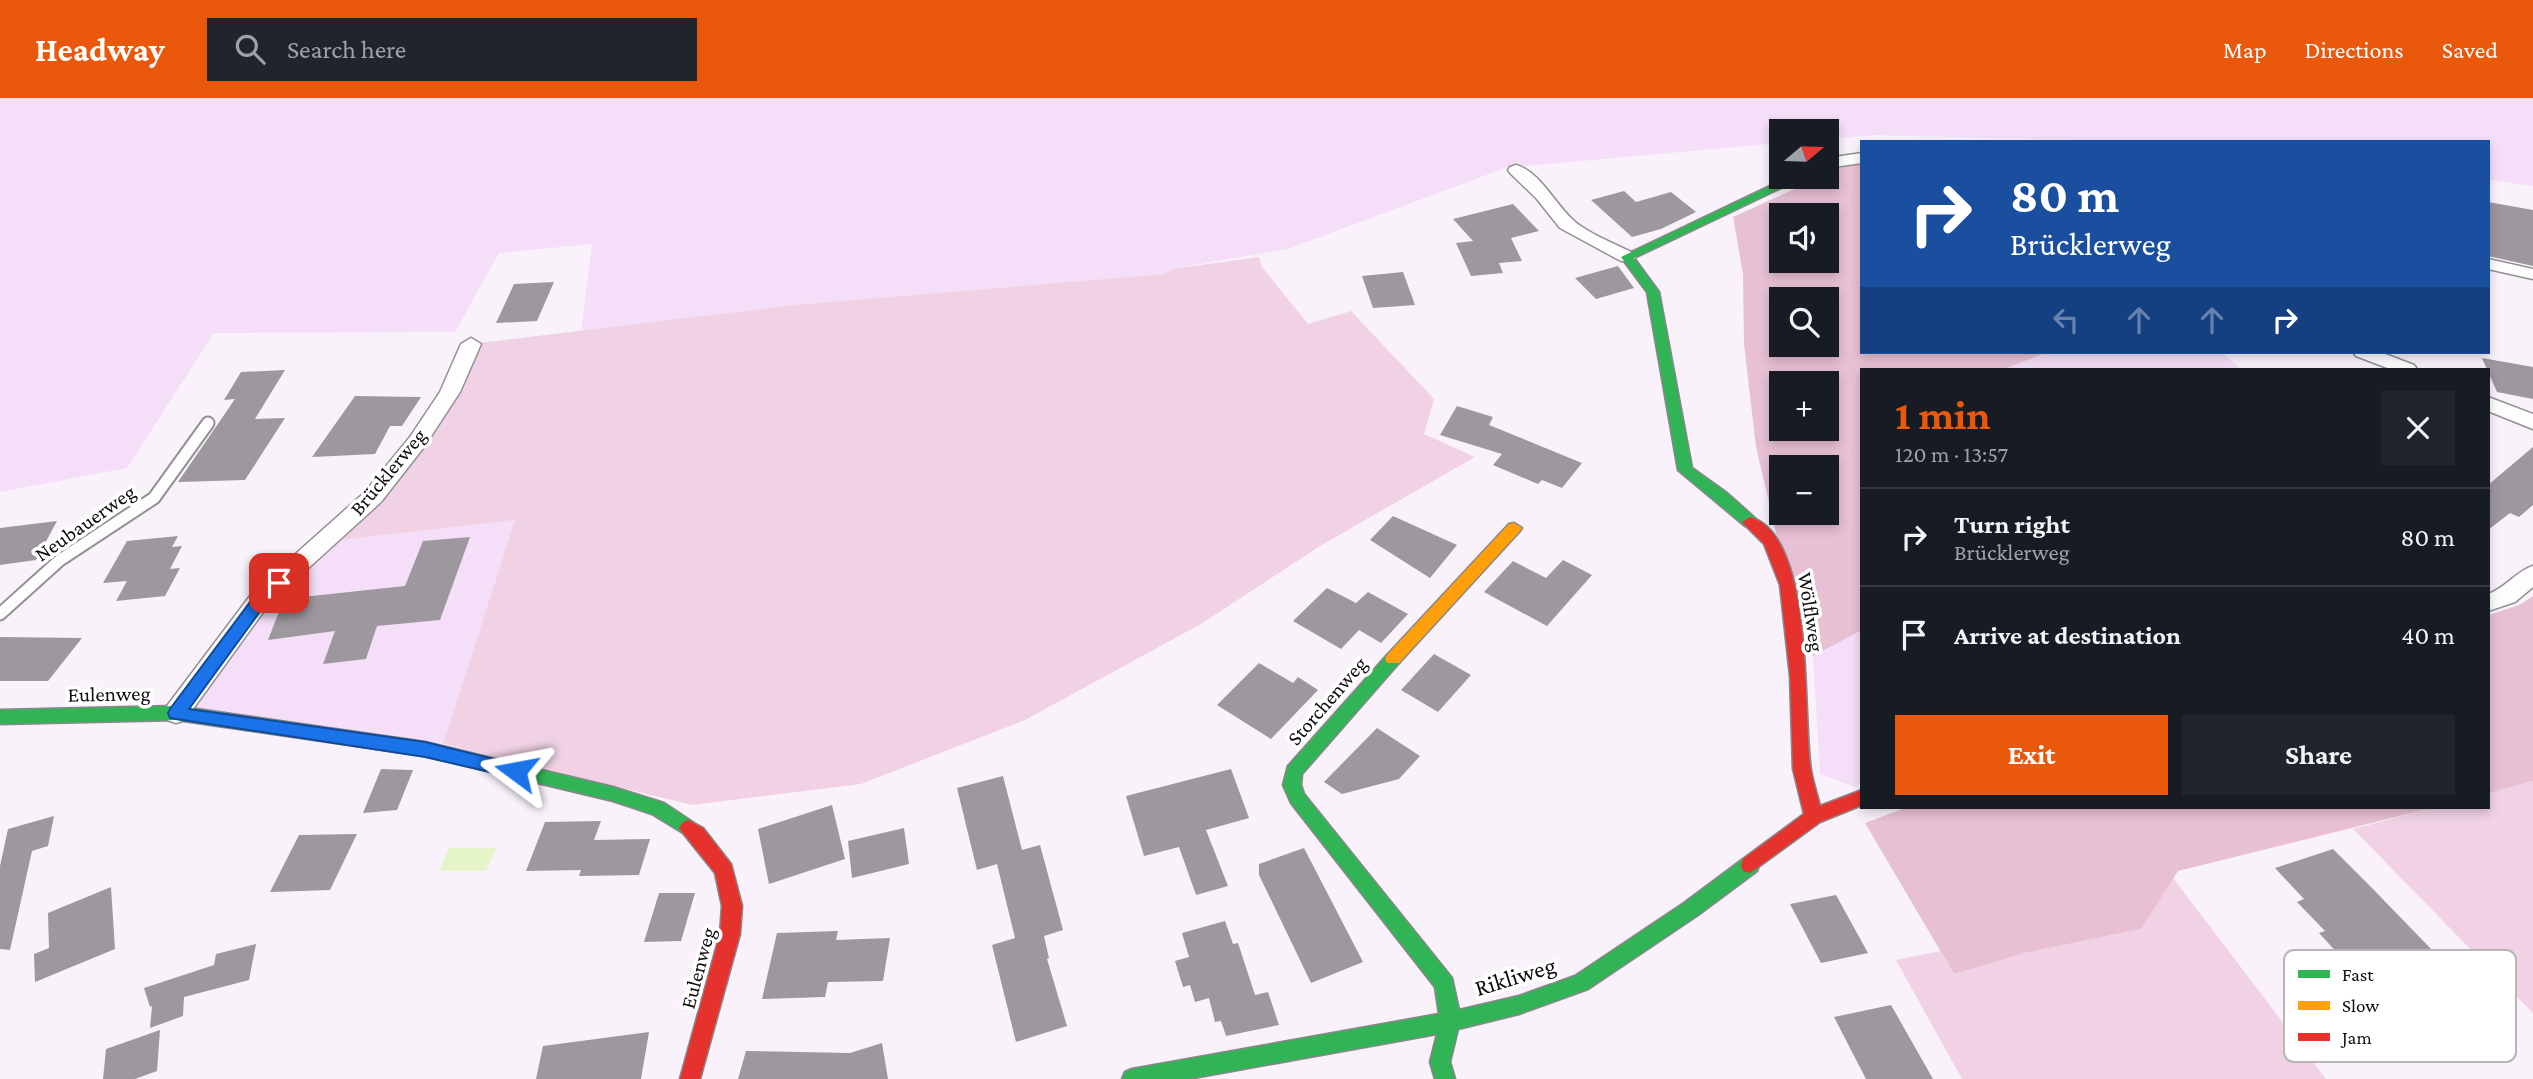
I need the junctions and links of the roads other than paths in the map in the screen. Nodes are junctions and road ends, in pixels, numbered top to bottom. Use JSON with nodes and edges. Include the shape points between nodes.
{"nodes":[{"id":1,"x":1860,"y":158,"type":"edge"},
{"id":2,"x":1839,"y":161,"type":"edge"},
{"id":3,"x":1516,"y":170,"type":"dead end"},
{"id":4,"x":1772,"y":189,"type":"edge"},
{"id":5,"x":1628,"y":257,"type":"junction"},
{"id":6,"x":2490,"y":264,"type":"edge"},
{"id":7,"x":2533,"y":274,"type":"edge"},
{"id":8,"x":471,"y":344,"type":"dead end"},
{"id":9,"x":2367,"y":354,"type":"edge"},
{"id":10,"x":2404,"y":368,"type":"edge"},
{"id":11,"x":2490,"y":404,"type":"edge"},
{"id":12,"x":2533,"y":422,"type":"edge"},
{"id":13,"x":208,"y":423,"type":"dead end"},
{"id":14,"x":1514,"y":528,"type":"dead end"},
{"id":15,"x":2533,"y":574,"type":"edge"},
{"id":16,"x":2490,"y":602,"type":"edge"},
{"id":17,"x":0,"y":614,"type":"edge"},
{"id":18,"x":176,"y":713,"type":"junction"},
{"id":19,"x":0,"y":718,"type":"edge"},
{"id":20,"x":1860,"y":798,"type":"edge"},
{"id":21,"x":1814,"y":817,"type":"junction"},
{"id":22,"x":1450,"y":1023,"type":"junction"},
{"id":23,"x":690,"y":1079,"type":"edge"},
{"id":24,"x":1132,"y":1079,"type":"edge"},
{"id":25,"x":1445,"y":1079,"type":"edge"}],
"edges":[{"from":1,"to":2,"type":"street"},
{"from":3,"to":5,"type":"street","name":"Wölflweg","via":[[1566,224]]},
{"from":4,"to":5,"type":"street"},
{"from":5,"to":21,"type":"street","name":"Wölflweg","via":[[1653,292],[1685,470],[1771,541],[1788,585],[1802,769]]},
{"from":6,"to":7,"type":"street"},
{"from":8,"to":18,"type":"street","name":"Brücklerweg","via":[[450,392],[417,442],[373,497],[261,598]]},
{"from":9,"to":10,"type":"street"},
{"from":11,"to":12,"type":"street"},
{"from":13,"to":17,"type":"lane","name":"Neubauerweg","via":[[154,498],[60,560]]},
{"from":14,"to":22,"type":"street","name":"Storchenweg","via":[[1339,717],[1294,772],[1292,785],[1297,798],[1445,984]]},
{"from":15,"to":16,"type":"street","via":[[2507,596]]},
{"from":18,"to":19,"type":"street","name":"Eulenweg"},
{"from":18,"to":23,"type":"street","name":"Eulenweg","via":[[425,750],[613,794],[658,808],[697,834],[724,870],[733,917]]},
{"from":20,"to":21,"type":"street","name":"Rikliweg"},
{"from":21,"to":22,"type":"street","name":"Rikliweg","via":[[1581,983]]},
{"from":22,"to":24,"type":"street","name":"Rikliweg"},
{"from":22,"to":25,"type":"street","via":[[1440,1062]]}]}
